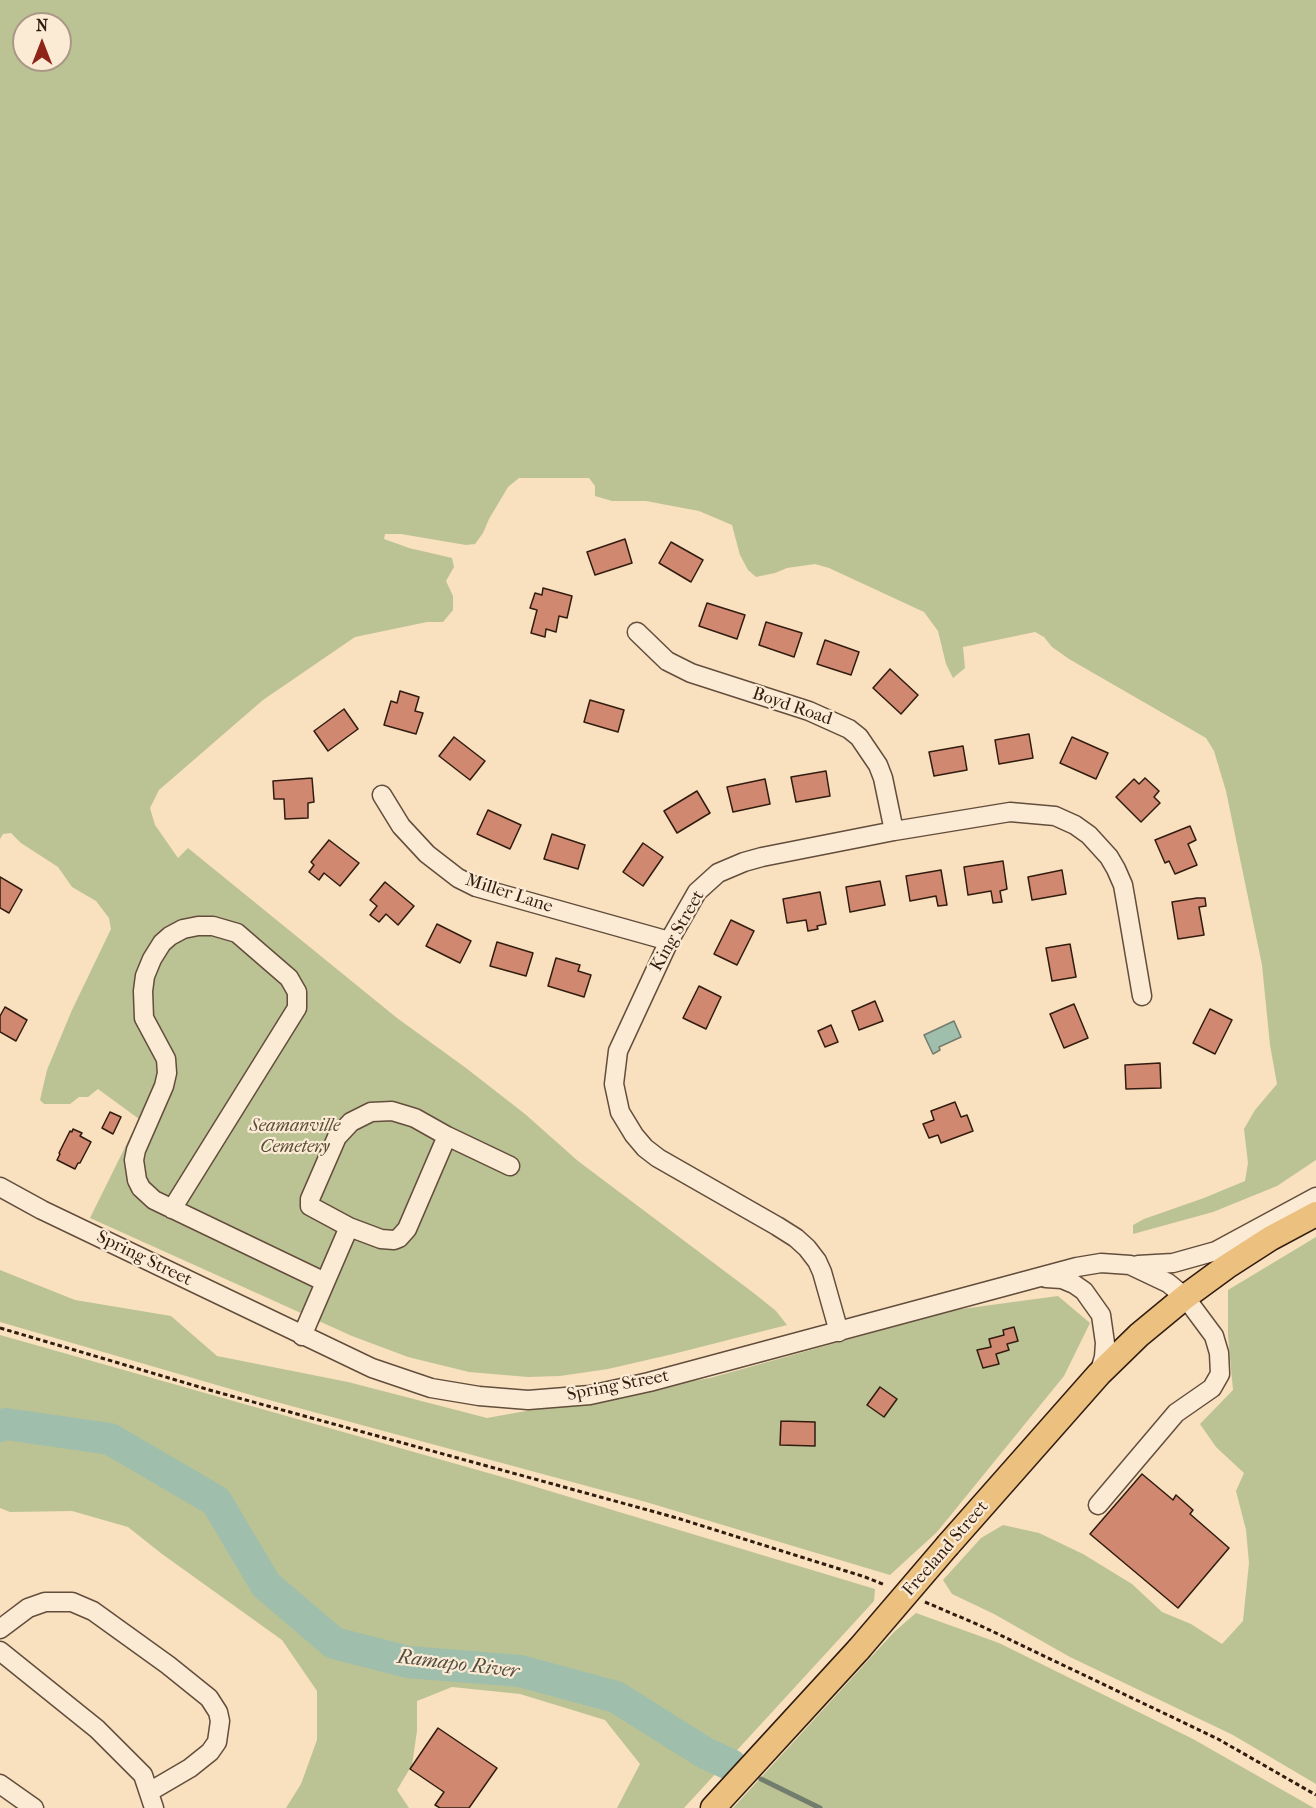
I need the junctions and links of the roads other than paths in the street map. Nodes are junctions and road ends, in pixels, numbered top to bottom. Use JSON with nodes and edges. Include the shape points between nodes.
{"nodes":[{"id":1,"x":637,"y":632,"type":"dead end"},
{"id":2,"x":382,"y":795,"type":"dead end"},
{"id":3,"x":894,"y":831,"type":"junction"},
{"id":4,"x":669,"y":941,"type":"junction"},
{"id":5,"x":1142,"y":996,"type":"dead end"},
{"id":6,"x":447,"y":1136,"type":"junction"},
{"id":7,"x":510,"y":1166,"type":"dead end"},
{"id":8,"x":0,"y":1187,"type":"edge"},
{"id":9,"x":1316,"y":1197,"type":"edge"},
{"id":10,"x":172,"y":1209,"type":"junction"},
{"id":11,"x":1316,"y":1214,"type":"edge"},
{"id":12,"x":349,"y":1227,"type":"junction"},
{"id":13,"x":1130,"y":1264,"type":"junction"},
{"id":14,"x":1035,"y":1277,"type":"junction"},
{"id":15,"x":326,"y":1282,"type":"junction"},
{"id":16,"x":1185,"y":1297,"type":"junction"},
{"id":17,"x":839,"y":1332,"type":"junction"},
{"id":18,"x":302,"y":1336,"type":"junction"},
{"id":19,"x":1099,"y":1374,"type":"junction"},
{"id":20,"x":1098,"y":1505,"type":"dead end"},
{"id":21,"x":0,"y":1629,"type":"edge"},
{"id":22,"x":0,"y":1651,"type":"edge"},
{"id":23,"x":0,"y":1784,"type":"edge"},
{"id":24,"x":151,"y":1800,"type":"edge"},
{"id":25,"x":34,"y":1808,"type":"edge"},
{"id":26,"x":713,"y":1808,"type":"edge"}],
"edges":[{"from":1,"to":3,"type":"street","name":"Boyd Road","via":[[667,661],[685,670],[838,722],[859,737],[883,778]]},
{"from":2,"to":4,"type":"street","name":"Miller Lane","via":[[401,826],[427,854],[458,878],[476,887]]},
{"from":3,"to":4,"type":"street","name":"King Street","via":[[730,867],[697,892]]},
{"from":3,"to":5,"type":"street","name":"King Street","via":[[1010,812],[1054,816],[1075,825],[1105,851],[1123,885]]},
{"from":4,"to":17,"type":"street","name":"King Street","via":[[618,1052],[614,1084],[620,1112],[634,1135],[658,1158],[777,1226],[807,1248],[822,1272]]},
{"from":6,"to":7,"type":"street"},
{"from":6,"to":12,"type":"street","via":[[403,1234],[394,1240],[381,1239]]},
{"from":6,"to":12,"type":"street","via":[[415,1118],[392,1111],[371,1112],[343,1129],[309,1204]]},
{"from":8,"to":18,"type":"street","name":"Spring Street"},
{"from":9,"to":13,"type":"street","via":[[1216,1251],[1187,1261]]},
{"from":10,"to":10,"type":"street","via":[[147,1195],[134,1171],[136,1150],[167,1073],[166,1059],[144,1018],[145,976],[152,959],[170,936],[198,926],[225,928],[245,939],[289,978],[297,992],[297,1008]]},
{"from":10,"to":15,"type":"street"},
{"from":11,"to":16,"type":"main road","name":"Freeland Street","via":[[1271,1238]]},
{"from":12,"to":15,"type":"street"},
{"from":13,"to":14,"type":"street","name":"Spring Street","via":[[1101,1263]]},
{"from":13,"to":16,"type":"street","name":"Spring Street","via":[[1168,1283]]},
{"from":14,"to":17,"type":"street","name":"Spring Street"},
{"from":14,"to":19,"type":"street","via":[[1074,1284],[1094,1303],[1104,1328],[1104,1357]]},
{"from":15,"to":18,"type":"street"},
{"from":16,"to":19,"type":"main road","name":"Freeland Street","via":[[1138,1335]]},
{"from":16,"to":20,"type":"street","name":"Spring Street","via":[[1214,1336],[1220,1363],[1218,1380],[1203,1396],[1176,1413]]},
{"from":17,"to":18,"type":"street","name":"Spring Street","via":[[590,1395],[528,1400],[431,1388],[372,1368]]},
{"from":19,"to":26,"type":"main road","name":"Freeland Street","bridge":true,"via":[[859,1649]]},
{"from":21,"to":24,"type":"street","via":[[28,1608],[45,1602],[72,1602],[93,1611],[209,1698],[220,1721],[217,1742]]},
{"from":22,"to":24,"type":"street","via":[[97,1729],[143,1775]]},
{"from":23,"to":25,"type":"street"}]}
